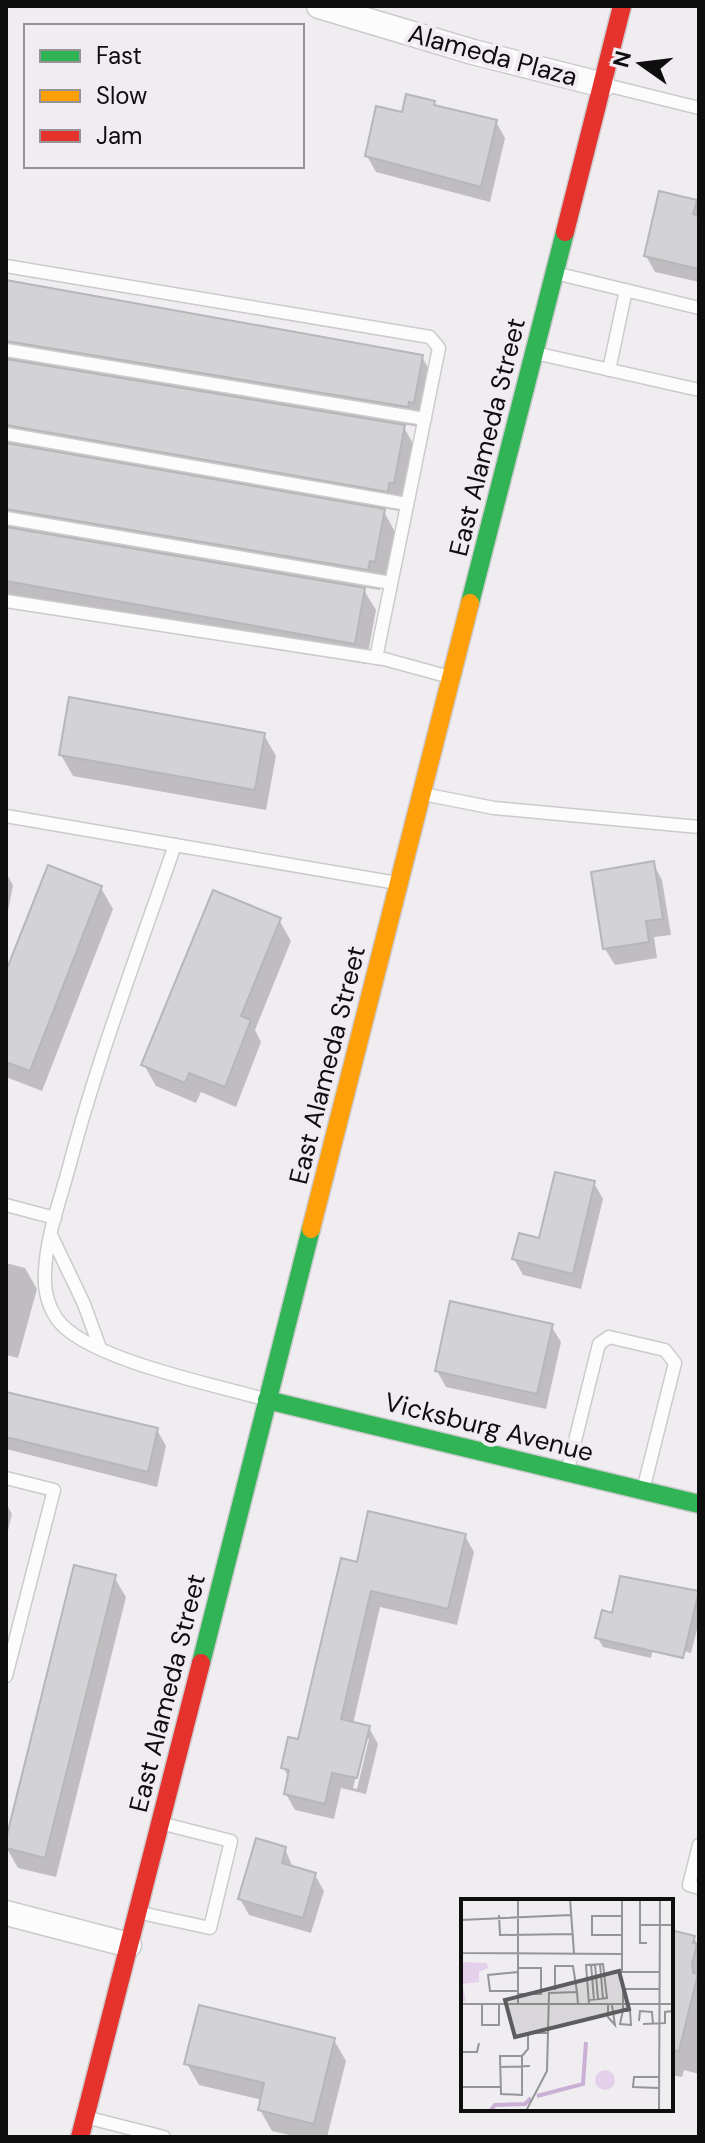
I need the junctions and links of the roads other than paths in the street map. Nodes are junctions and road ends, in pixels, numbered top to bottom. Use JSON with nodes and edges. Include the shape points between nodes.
{"nodes":[{"id":1,"x":622,"y":6,"type":"edge"},
{"id":2,"x":332,"y":8,"type":"edge"},
{"id":3,"x":603,"y":85,"type":"junction"},
{"id":4,"x":699,"y":108,"type":"edge"},
{"id":5,"x":6,"y":266,"type":"edge"},
{"id":6,"x":555,"y":273,"type":"junction"},
{"id":7,"x":626,"y":290,"type":"junction"},
{"id":8,"x":699,"y":308,"type":"edge"},
{"id":9,"x":6,"y":350,"type":"edge"},
{"id":10,"x":535,"y":353,"type":"junction"},
{"id":11,"x":609,"y":370,"type":"junction"},
{"id":12,"x":699,"y":390,"type":"edge"},
{"id":13,"x":425,"y":419,"type":"junction"},
{"id":14,"x":6,"y":434,"type":"edge"},
{"id":15,"x":407,"y":504,"type":"junction"},
{"id":16,"x":6,"y":518,"type":"edge"},
{"id":17,"x":391,"y":583,"type":"junction"},
{"id":18,"x":6,"y":601,"type":"edge"},
{"id":19,"x":376,"y":658,"type":"junction"},
{"id":20,"x":453,"y":678,"type":"junction"},
{"id":21,"x":423,"y":794,"type":"junction"},
{"id":22,"x":6,"y":816,"type":"edge"},
{"id":23,"x":699,"y":827,"type":"edge"},
{"id":24,"x":175,"y":845,"type":"junction"},
{"id":25,"x":401,"y":884,"type":"junction"},
{"id":26,"x":6,"y":1205,"type":"edge"},
{"id":27,"x":55,"y":1218,"type":"junction"},
{"id":28,"x":51,"y":1235,"type":"junction"},
{"id":29,"x":100,"y":1348,"type":"junction"},
{"id":30,"x":267,"y":1400,"type":"junction"},
{"id":31,"x":567,"y":1472,"type":"junction"},
{"id":32,"x":6,"y":1478,"type":"edge"},
{"id":33,"x":643,"y":1491,"type":"junction"},
{"id":34,"x":699,"y":1504,"type":"edge"},
{"id":35,"x":6,"y":1676,"type":"edge"},
{"id":36,"x":160,"y":1823,"type":"junction"},
{"id":37,"x":699,"y":1845,"type":"edge"},
{"id":38,"x":699,"y":1888,"type":"edge"},
{"id":39,"x":138,"y":1912,"type":"junction"},
{"id":40,"x":6,"y":1913,"type":"edge"},
{"id":41,"x":129,"y":1945,"type":"junction"},
{"id":42,"x":86,"y":2117,"type":"junction"},
{"id":43,"x":80,"y":2137,"type":"edge"},
{"id":44,"x":164,"y":2137,"type":"edge"}],
"edges":[{"from":1,"to":3,"type":"street","name":"East Alameda Street"},
{"from":2,"to":3,"type":"street","name":"Alameda Plaza"},
{"from":3,"to":4,"type":"lane"},
{"from":3,"to":6,"type":"street","name":"East Alameda Street"},
{"from":5,"to":13,"type":"lane","via":[[430,337],[439,348]]},
{"from":6,"to":7,"type":"lane"},
{"from":6,"to":10,"type":"street","name":"East Alameda Street"},
{"from":7,"to":8,"type":"lane"},
{"from":7,"to":11,"type":"lane"},
{"from":9,"to":13,"type":"lane"},
{"from":10,"to":11,"type":"lane"},
{"from":10,"to":20,"type":"street","name":"East Alameda Street"},
{"from":11,"to":12,"type":"lane"},
{"from":13,"to":15,"type":"lane"},
{"from":14,"to":15,"type":"lane"},
{"from":15,"to":17,"type":"lane"},
{"from":16,"to":17,"type":"lane"},
{"from":17,"to":19,"type":"lane"},
{"from":18,"to":19,"type":"lane"},
{"from":19,"to":20,"type":"lane"},
{"from":20,"to":21,"type":"street","name":"East Alameda Street"},
{"from":21,"to":23,"type":"lane","via":[[494,808]]},
{"from":21,"to":25,"type":"street","name":"East Alameda Street"},
{"from":22,"to":24,"type":"lane"},
{"from":24,"to":25,"type":"lane"},
{"from":24,"to":27,"type":"lane","via":[[96,1070]]},
{"from":25,"to":30,"type":"street","name":"East Alameda Street"},
{"from":26,"to":27,"type":"lane"},
{"from":27,"to":28,"type":"lane"},
{"from":28,"to":29,"type":"lane"},
{"from":28,"to":29,"type":"lane","via":[[44,1274],[47,1297],[58,1320]]},
{"from":29,"to":30,"type":"lane"},
{"from":30,"to":31,"type":"street","name":"Vicksburg Avenue"},
{"from":30,"to":36,"type":"street","name":"East Alameda Street"},
{"from":31,"to":33,"type":"street","name":"Vicksburg Avenue"},
{"from":31,"to":33,"type":"lane","via":[[599,1344],[609,1337],[665,1350],[675,1363]]},
{"from":32,"to":35,"type":"lane","via":[[54,1490]]},
{"from":33,"to":34,"type":"street","name":"Vicksburg Avenue"},
{"from":36,"to":39,"type":"street","name":"East Alameda Street"},
{"from":36,"to":39,"type":"lane","via":[[231,1841],[210,1928]]},
{"from":37,"to":38,"type":"lane","via":[[689,1885]]},
{"from":39,"to":41,"type":"street","name":"East Alameda Street"},
{"from":40,"to":41,"type":"street"},
{"from":41,"to":42,"type":"street","name":"East Alameda Street"},
{"from":42,"to":43,"type":"street","name":"East Alameda Street"},
{"from":42,"to":44,"type":"lane"}]}
